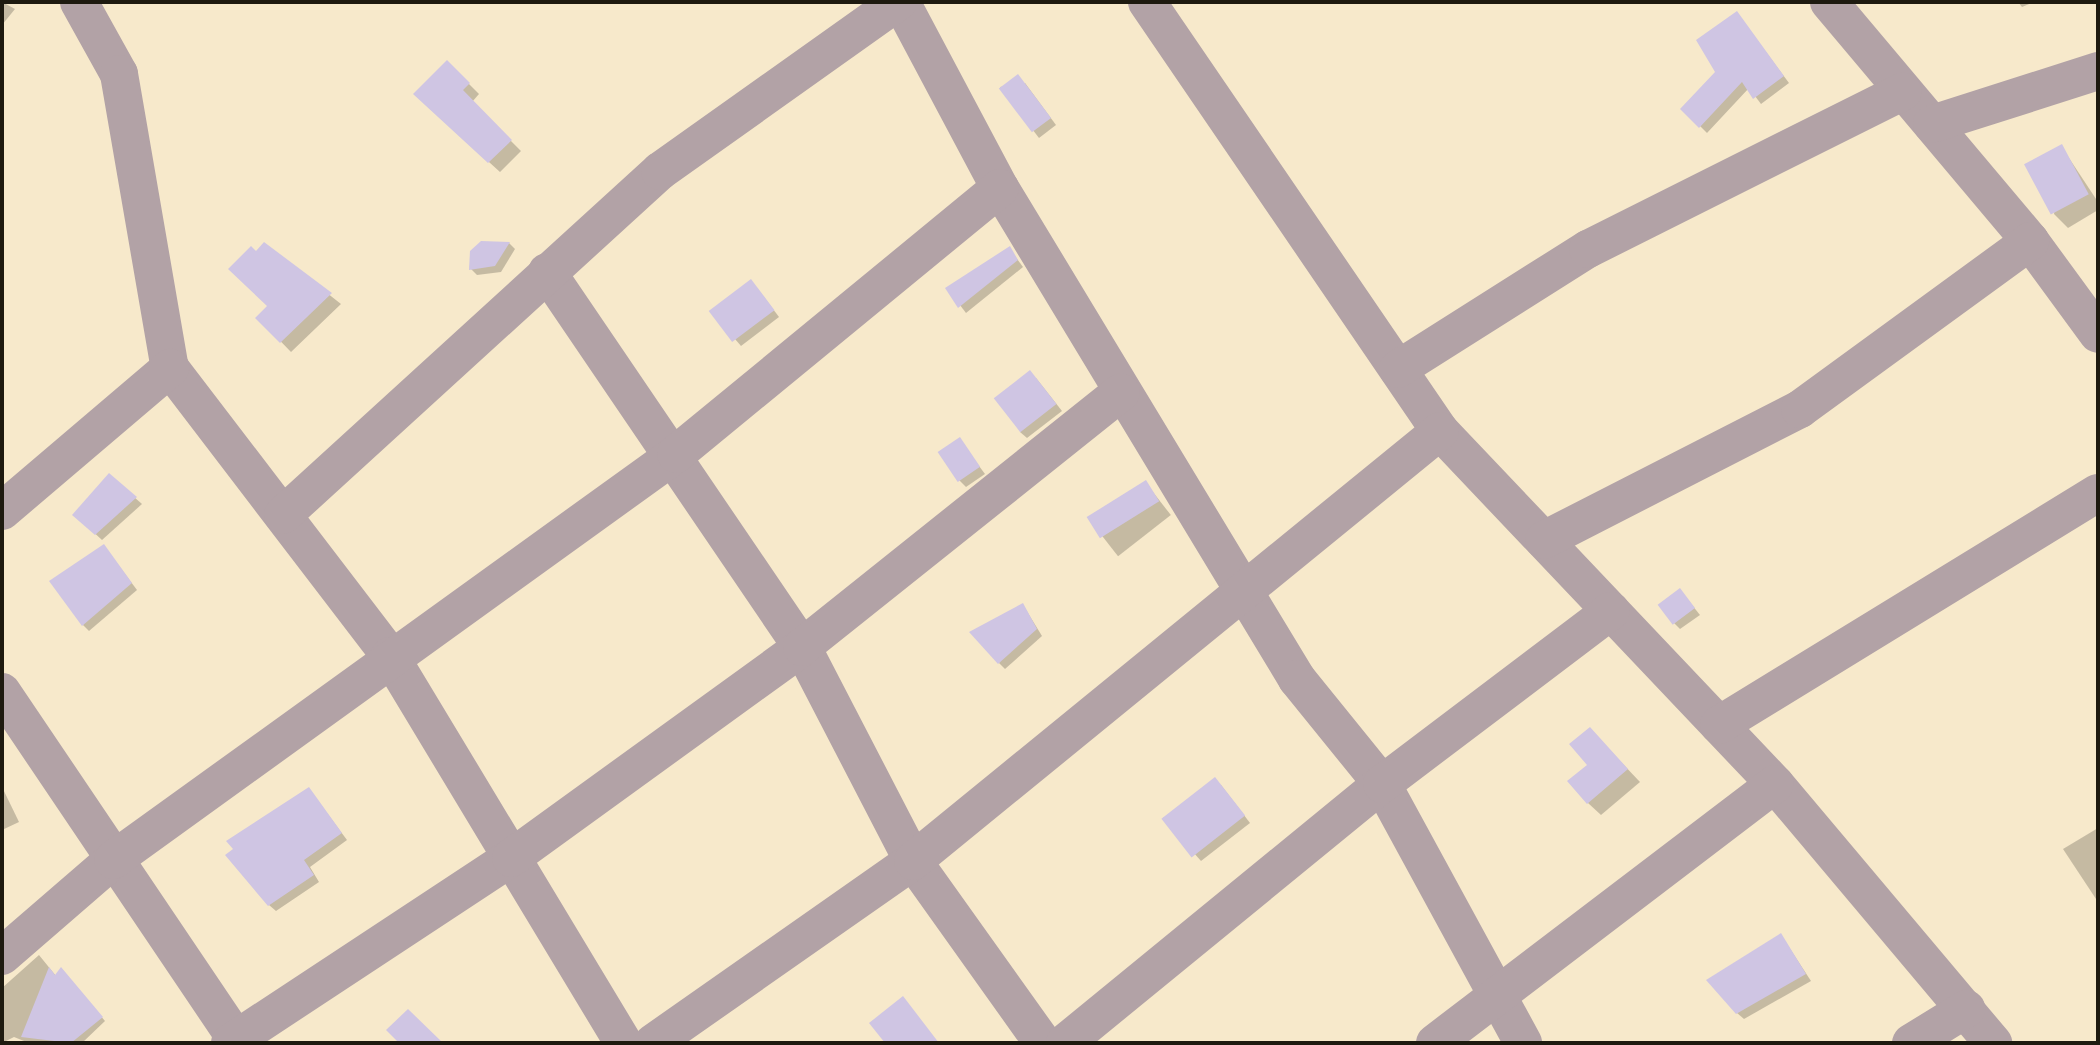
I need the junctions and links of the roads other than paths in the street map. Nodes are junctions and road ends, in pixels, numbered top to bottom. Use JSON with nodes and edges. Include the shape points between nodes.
{"nodes":[{"id":1,"x":79,"y":2,"type":"edge"},
{"id":2,"x":899,"y":2,"type":"edge"},
{"id":3,"x":1147,"y":2,"type":"edge"},
{"id":4,"x":1829,"y":2,"type":"edge"},
{"id":5,"x":2098,"y":71,"type":"edge"},
{"id":6,"x":1903,"y":90,"type":"junction"},
{"id":7,"x":1932,"y":124,"type":"junction"},
{"id":8,"x":1000,"y":188,"type":"junction"},
{"id":9,"x":2030,"y":241,"type":"junction"},
{"id":10,"x":547,"y":272,"type":"junction"},
{"id":11,"x":2098,"y":334,"type":"edge"},
{"id":12,"x":170,"y":368,"type":"junction"},
{"id":13,"x":1398,"y":369,"type":"junction"},
{"id":14,"x":1121,"y":392,"type":"junction"},
{"id":15,"x":1440,"y":431,"type":"junction"},
{"id":16,"x":676,"y":454,"type":"junction"},
{"id":17,"x":2098,"y":494,"type":"edge"},
{"id":18,"x":2,"y":511,"type":"edge"},
{"id":19,"x":283,"y":515,"type":"junction"},
{"id":20,"x":1544,"y":540,"type":"junction"},
{"id":21,"x":1248,"y":593,"type":"junction"},
{"id":22,"x":1611,"y":611,"type":"junction"},
{"id":23,"x":802,"y":647,"type":"junction"},
{"id":24,"x":390,"y":656,"type":"junction"},
{"id":25,"x":2,"y":692,"type":"edge"},
{"id":26,"x":1719,"y":725,"type":"junction"},
{"id":27,"x":1382,"y":784,"type":"junction"},
{"id":28,"x":1775,"y":784,"type":"junction"},
{"id":29,"x":511,"y":858,"type":"junction"},
{"id":30,"x":113,"y":860,"type":"junction"},
{"id":31,"x":913,"y":861,"type":"junction"},
{"id":32,"x":2,"y":956,"type":"edge"},
{"id":33,"x":1499,"y":991,"type":"junction"},
{"id":34,"x":1966,"y":1009,"type":"junction"},
{"id":35,"x":235,"y":1041,"type":"edge"},
{"id":36,"x":622,"y":1043,"type":"edge"},
{"id":37,"x":653,"y":1043,"type":"edge"},
{"id":38,"x":1043,"y":1043,"type":"edge"},
{"id":39,"x":1065,"y":1043,"type":"edge"},
{"id":40,"x":1435,"y":1043,"type":"edge"},
{"id":41,"x":1523,"y":1043,"type":"edge"},
{"id":42,"x":1910,"y":1043,"type":"edge"},
{"id":43,"x":1993,"y":1043,"type":"edge"}],
"edges":[{"from":1,"to":12,"type":"street","via":[[119,74]]},
{"from":2,"to":8,"type":"street"},
{"from":2,"to":10,"type":"street","via":[[660,171]]},
{"from":3,"to":13,"type":"street"},
{"from":4,"to":6,"type":"street"},
{"from":5,"to":7,"type":"street"},
{"from":6,"to":7,"type":"street"},
{"from":6,"to":13,"type":"street","via":[[1588,250]]},
{"from":7,"to":9,"type":"street"},
{"from":8,"to":14,"type":"street"},
{"from":8,"to":16,"type":"street"},
{"from":9,"to":11,"type":"street"},
{"from":9,"to":20,"type":"street","via":[[1800,409]]},
{"from":10,"to":16,"type":"street"},
{"from":10,"to":19,"type":"street"},
{"from":12,"to":18,"type":"street"},
{"from":12,"to":19,"type":"street"},
{"from":13,"to":15,"type":"street"},
{"from":14,"to":21,"type":"street"},
{"from":14,"to":23,"type":"street"},
{"from":15,"to":20,"type":"street"},
{"from":15,"to":21,"type":"street"},
{"from":16,"to":23,"type":"street"},
{"from":16,"to":24,"type":"street"},
{"from":17,"to":26,"type":"street"},
{"from":19,"to":24,"type":"street"},
{"from":20,"to":22,"type":"street"},
{"from":21,"to":27,"type":"street","via":[[1297,679]]},
{"from":21,"to":31,"type":"street"},
{"from":22,"to":26,"type":"street"},
{"from":22,"to":27,"type":"street"},
{"from":23,"to":29,"type":"street"},
{"from":23,"to":31,"type":"street"},
{"from":24,"to":29,"type":"street"},
{"from":24,"to":30,"type":"street"},
{"from":25,"to":30,"type":"street"},
{"from":26,"to":28,"type":"street"},
{"from":27,"to":33,"type":"street"},
{"from":27,"to":39,"type":"street"},
{"from":28,"to":33,"type":"street"},
{"from":28,"to":34,"type":"street"},
{"from":29,"to":35,"type":"street"},
{"from":29,"to":36,"type":"street"},
{"from":30,"to":32,"type":"street"},
{"from":30,"to":35,"type":"street"},
{"from":31,"to":37,"type":"street"},
{"from":31,"to":38,"type":"street"},
{"from":33,"to":40,"type":"street"},
{"from":33,"to":41,"type":"street"},
{"from":34,"to":42,"type":"street"},
{"from":34,"to":43,"type":"street"}]}
